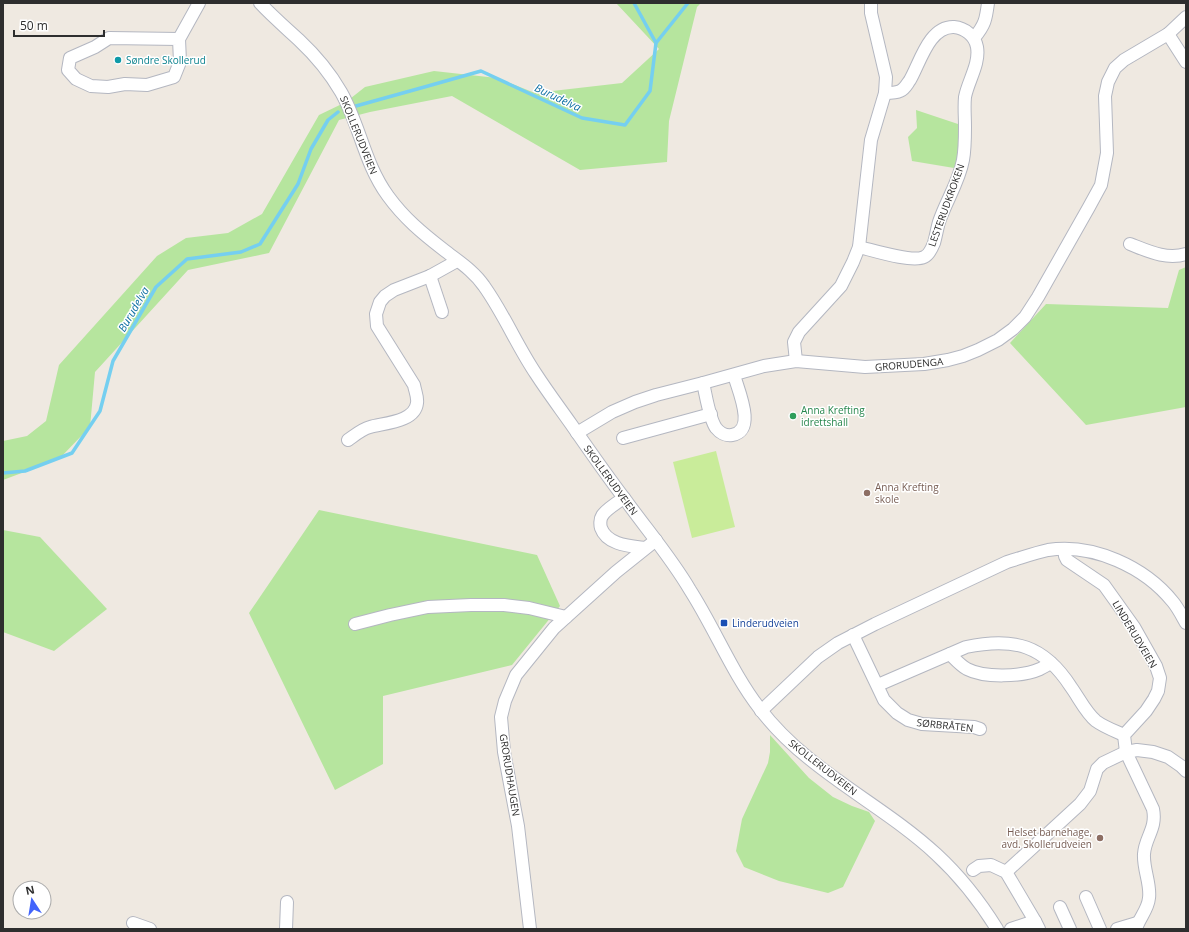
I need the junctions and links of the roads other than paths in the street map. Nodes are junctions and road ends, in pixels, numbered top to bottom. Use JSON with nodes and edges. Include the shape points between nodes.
{"nodes":[{"id":1,"x":199,"y":3,"type":"edge"},
{"id":2,"x":260,"y":3,"type":"edge"},
{"id":3,"x":871,"y":3,"type":"edge"},
{"id":4,"x":988,"y":3,"type":"edge"},
{"id":5,"x":1186,"y":17,"type":"edge"},
{"id":6,"x":1168,"y":34,"type":"junction"},
{"id":7,"x":974,"y":38,"type":"junction"},
{"id":8,"x":179,"y":39,"type":"dead end"},
{"id":9,"x":1186,"y":62,"type":"edge"},
{"id":10,"x":886,"y":93,"type":"junction"},
{"id":11,"x":1130,"y":244,"type":"dead end"},
{"id":12,"x":859,"y":247,"type":"junction"},
{"id":13,"x":1186,"y":254,"type":"edge"},
{"id":14,"x":457,"y":261,"type":"junction"},
{"id":15,"x":430,"y":276,"type":"junction"},
{"id":16,"x":442,"y":312,"type":"dead end"},
{"id":17,"x":796,"y":361,"type":"junction"},
{"id":18,"x":734,"y":375,"type":"junction"},
{"id":19,"x":703,"y":383,"type":"junction"},
{"id":20,"x":711,"y":414,"type":"junction"},
{"id":21,"x":578,"y":433,"type":"junction"},
{"id":22,"x":622,"y":438,"type":"dead end"},
{"id":23,"x":348,"y":440,"type":"dead end"},
{"id":24,"x":624,"y":498,"type":"junction"},
{"id":25,"x":656,"y":540,"type":"junction"},
{"id":26,"x":645,"y":548,"type":"junction"},
{"id":27,"x":1064,"y":549,"type":"junction"},
{"id":28,"x":566,"y":617,"type":"junction"},
{"id":29,"x":1186,"y":623,"type":"edge"},
{"id":30,"x":354,"y":624,"type":"dead end"},
{"id":31,"x":853,"y":635,"type":"junction"},
{"id":32,"x":950,"y":654,"type":"junction"},
{"id":33,"x":1051,"y":663,"type":"junction"},
{"id":34,"x":878,"y":685,"type":"junction"},
{"id":35,"x":761,"y":711,"type":"junction"},
{"id":36,"x":980,"y":729,"type":"dead end"},
{"id":37,"x":1124,"y":735,"type":"junction"},
{"id":38,"x":1126,"y":752,"type":"junction"},
{"id":39,"x":1186,"y":771,"type":"edge"},
{"id":40,"x":973,"y":870,"type":"dead end"},
{"id":41,"x":1006,"y":872,"type":"junction"},
{"id":42,"x":1086,"y":897,"type":"dead end"},
{"id":43,"x":287,"y":902,"type":"dead end"},
{"id":44,"x":1060,"y":907,"type":"dead end"},
{"id":45,"x":133,"y":923,"type":"dead end"},
{"id":46,"x":1037,"y":925,"type":"edge"},
{"id":47,"x":1136,"y":926,"type":"edge"},
{"id":48,"x":150,"y":929,"type":"edge"},
{"id":49,"x":286,"y":929,"type":"edge"},
{"id":50,"x":530,"y":929,"type":"edge"},
{"id":51,"x":997,"y":929,"type":"edge"},
{"id":52,"x":1011,"y":929,"type":"edge"},
{"id":53,"x":1070,"y":929,"type":"edge"},
{"id":54,"x":1100,"y":929,"type":"edge"},
{"id":55,"x":1118,"y":929,"type":"edge"}],
"edges":[{"from":1,"to":8,"type":"street","via":[[179,39],[109,38],[70,58],[68,70],[76,79],[91,86],[147,85],[174,77],[180,62]]},
{"from":2,"to":14,"type":"street","name":"SKOLLERUDVEIEN","via":[[302,43],[333,79],[345,99],[376,177],[398,210]]},
{"from":3,"to":10,"type":"street","via":[[886,77]]},
{"from":4,"to":7,"type":"street","via":[[982,28]]},
{"from":5,"to":6,"type":"street","name":"GRORUDENGA"},
{"from":6,"to":9,"type":"street"},
{"from":6,"to":17,"type":"street","name":"GRORUDENGA","via":[[1115,68],[1105,96],[1107,153],[1101,185],[1038,297],[1025,317],[1013,329],[998,340],[968,354],[924,364],[865,368]]},
{"from":7,"to":10,"type":"street","via":[[964,30],[953,27],[943,29],[933,36],[906,86],[901,91]]},
{"from":7,"to":12,"type":"street","name":"LESTERUDKROKEN","via":[[977,48],[976,61],[964,108],[963,162],[928,254],[919,258],[905,258]]},
{"from":10,"to":12,"type":"street","via":[[871,140]]},
{"from":11,"to":13,"type":"street","via":[[1163,256]]},
{"from":12,"to":17,"type":"street","via":[[840,286],[799,332],[794,342]]},
{"from":14,"to":15,"type":"street"},
{"from":14,"to":21,"type":"street","name":"SKOLLERUDVEIEN","via":[[482,282],[535,373]]},
{"from":15,"to":16,"type":"street"},
{"from":15,"to":23,"type":"street","via":[[385,296],[376,314],[378,326],[414,385],[417,403],[415,411],[406,418],[368,428]]},
{"from":17,"to":18,"type":"street","name":"GRORUDENGA","via":[[764,366]]},
{"from":18,"to":19,"type":"street","name":"GRORUDENGA"},
{"from":18,"to":20,"type":"street","via":[[746,419],[745,425],[733,435],[727,435],[716,428]]},
{"from":19,"to":20,"type":"street"},
{"from":19,"to":21,"type":"street","name":"GRORUDENGA","via":[[656,394],[635,402],[612,412]]},
{"from":20,"to":22,"type":"street"},
{"from":21,"to":24,"type":"street","name":"SKOLLERUDVEIEN"},
{"from":24,"to":25,"type":"street","name":"SKOLLERUDVEIEN"},
{"from":24,"to":26,"type":"street","via":[[602,515],[602,532],[615,542]]},
{"from":25,"to":26,"type":"street","name":"GRORUDHAUGEN"},
{"from":25,"to":35,"type":"street","name":"SKOLLERUDVEIEN","via":[[692,591],[741,681]]},
{"from":26,"to":28,"type":"street","name":"GRORUDHAUGEN"},
{"from":27,"to":29,"type":"street","via":[[1099,554],[1136,570],[1152,581],[1173,602]]},
{"from":27,"to":31,"type":"street","via":[[1007,562]]},
{"from":27,"to":37,"type":"street","name":"LINDERUDVEIEN","via":[[1067,560],[1109,592],[1134,628],[1160,678],[1154,699]]},
{"from":28,"to":30,"type":"street","via":[[529,608],[470,605],[428,607]]},
{"from":28,"to":50,"type":"street","name":"GRORUDHAUGEN","via":[[516,675],[501,716],[504,752],[518,826]]},
{"from":31,"to":34,"type":"street","name":"SØRBRÅTEN"},
{"from":31,"to":35,"type":"street","via":[[818,657]]},
{"from":32,"to":33,"type":"street","via":[[982,644],[1016,644],[1033,650]]},
{"from":32,"to":33,"type":"street","via":[[967,669],[1001,675],[1039,670]]},
{"from":32,"to":34,"type":"street"},
{"from":33,"to":37,"type":"street","via":[[1059,670],[1096,721]]},
{"from":34,"to":36,"type":"street","name":"SØRBRÅTEN","via":[[889,706],[908,720],[922,724]]},
{"from":35,"to":51,"type":"street","name":"SKOLLERUDVEIEN","via":[[791,743],[818,766],[935,853],[975,895]]},
{"from":37,"to":38,"type":"street"},
{"from":38,"to":39,"type":"street","via":[[1153,752],[1168,757]]},
{"from":38,"to":41,"type":"street","via":[[1098,768],[1090,791],[1080,804]]},
{"from":38,"to":47,"type":"street","via":[[1155,817],[1144,852],[1150,897]]},
{"from":40,"to":41,"type":"street","via":[[979,866],[991,865]]},
{"from":41,"to":46,"type":"street"},
{"from":42,"to":54,"type":"street"},
{"from":43,"to":49,"type":"street"},
{"from":44,"to":53,"type":"street"},
{"from":45,"to":48,"type":"street"},
{"from":46,"to":52,"type":"street"},
{"from":47,"to":55,"type":"street"}]}
